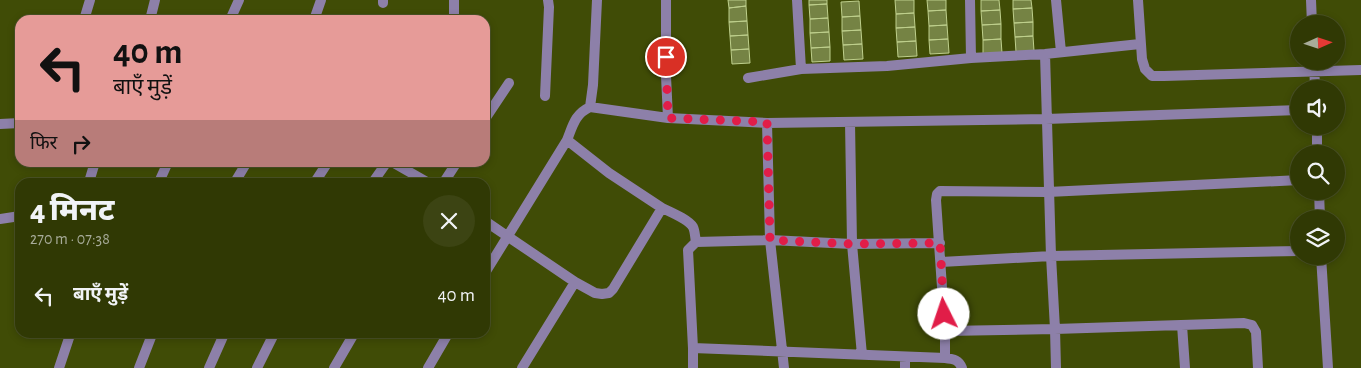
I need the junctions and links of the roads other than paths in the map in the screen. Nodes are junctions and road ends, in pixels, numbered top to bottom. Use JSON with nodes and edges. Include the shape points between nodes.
{"nodes":[{"id":1,"x":90,"y":0,"type":"edge"},
{"id":2,"x":155,"y":0,"type":"edge"},
{"id":3,"x":239,"y":0,"type":"edge"},
{"id":4,"x":321,"y":0,"type":"edge"},
{"id":5,"x":454,"y":0,"type":"edge"},
{"id":6,"x":548,"y":0,"type":"edge"},
{"id":7,"x":597,"y":0,"type":"edge"},
{"id":8,"x":666,"y":0,"type":"edge"},
{"id":9,"x":797,"y":0,"type":"edge"},
{"id":10,"x":970,"y":0,"type":"edge"},
{"id":11,"x":1056,"y":0,"type":"edge"},
{"id":12,"x":1138,"y":0,"type":"edge"},
{"id":13,"x":1311,"y":0,"type":"edge"},
{"id":14,"x":86,"y":15,"type":"edge"},
{"id":15,"x":151,"y":15,"type":"edge"},
{"id":16,"x":232,"y":15,"type":"edge"},
{"id":17,"x":316,"y":15,"type":"edge"},
{"id":18,"x":454,"y":15,"type":"edge"},
{"id":19,"x":1312,"y":15,"type":"edge"},
{"id":20,"x":1140,"y":44,"type":"junction"},
{"id":21,"x":1061,"y":52,"type":"junction"},
{"id":22,"x":1045,"y":54,"type":"junction"},
{"id":23,"x":971,"y":58,"type":"junction"},
{"id":24,"x":801,"y":69,"type":"junction"},
{"id":25,"x":1361,"y":70,"type":"edge"},
{"id":26,"x":1315,"y":72,"type":"junction"},
{"id":27,"x":748,"y":78,"type":"dead end"},
{"id":28,"x":1315,"y":80,"type":"edge"},
{"id":29,"x":509,"y":83,"type":"dead end"},
{"id":30,"x":546,"y":96,"type":"dead end"},
{"id":31,"x":590,"y":107,"type":"junction"},
{"id":32,"x":1290,"y":110,"type":"edge"},
{"id":33,"x":490,"y":112,"type":"edge"},
{"id":34,"x":668,"y":118,"type":"junction"},
{"id":35,"x":1046,"y":119,"type":"junction"},
{"id":36,"x":767,"y":122,"type":"junction"},
{"id":37,"x":850,"y":122,"type":"junction"},
{"id":38,"x":15,"y":123,"type":"edge"},
{"id":39,"x":0,"y":124,"type":"edge"},
{"id":40,"x":567,"y":140,"type":"junction"},
{"id":41,"x":244,"y":167,"type":"edge"},
{"id":42,"x":325,"y":167,"type":"edge"},
{"id":43,"x":384,"y":167,"type":"edge"},
{"id":44,"x":401,"y":167,"type":"edge"},
{"id":45,"x":454,"y":167,"type":"edge"},
{"id":46,"x":237,"y":178,"type":"edge"},
{"id":47,"x":318,"y":178,"type":"edge"},
{"id":48,"x":376,"y":178,"type":"edge"},
{"id":49,"x":420,"y":178,"type":"edge"},
{"id":50,"x":447,"y":178,"type":"edge"},
{"id":51,"x":1290,"y":180,"type":"edge"},
{"id":52,"x":1048,"y":192,"type":"junction"},
{"id":53,"x":662,"y":208,"type":"junction"},
{"id":54,"x":15,"y":217,"type":"edge"},
{"id":55,"x":0,"y":219,"type":"edge"},
{"id":56,"x":490,"y":224,"type":"edge"},
{"id":57,"x":507,"y":236,"type":"junction"},
{"id":58,"x":770,"y":240,"type":"junction"},
{"id":59,"x":696,"y":242,"type":"junction"},
{"id":60,"x":940,"y":243,"type":"junction"},
{"id":61,"x":852,"y":244,"type":"junction"},
{"id":62,"x":1290,"y":251,"type":"edge"},
{"id":63,"x":1051,"y":256,"type":"junction"},
{"id":64,"x":940,"y":262,"type":"junction"},
{"id":65,"x":490,"y":265,"type":"edge"},
{"id":66,"x":1322,"y":265,"type":"edge"},
{"id":67,"x":575,"y":282,"type":"junction"},
{"id":68,"x":1182,"y":325,"type":"junction"},
{"id":69,"x":1055,"y":329,"type":"junction"},
{"id":70,"x":945,"y":331,"type":"junction"},
{"id":71,"x":69,"y":338,"type":"edge"},
{"id":72,"x":151,"y":338,"type":"edge"},
{"id":73,"x":223,"y":338,"type":"edge"},
{"id":74,"x":272,"y":338,"type":"edge"},
{"id":75,"x":352,"y":338,"type":"edge"},
{"id":76,"x":446,"y":338,"type":"edge"},
{"id":77,"x":693,"y":348,"type":"junction"},
{"id":78,"x":782,"y":351,"type":"junction"},
{"id":79,"x":862,"y":356,"type":"junction"},
{"id":80,"x":905,"y":356,"type":"junction"},
{"id":81,"x":945,"y":358,"type":"junction"},
{"id":82,"x":59,"y":368,"type":"edge"},
{"id":83,"x":139,"y":368,"type":"edge"},
{"id":84,"x":209,"y":368,"type":"edge"},
{"id":85,"x":257,"y":368,"type":"edge"},
{"id":86,"x":334,"y":368,"type":"edge"},
{"id":87,"x":428,"y":368,"type":"edge"},
{"id":88,"x":522,"y":368,"type":"edge"},
{"id":89,"x":693,"y":368,"type":"edge"},
{"id":90,"x":784,"y":368,"type":"edge"},
{"id":91,"x":905,"y":368,"type":"edge"},
{"id":92,"x":962,"y":368,"type":"edge"},
{"id":93,"x":1056,"y":368,"type":"edge"},
{"id":94,"x":1185,"y":368,"type":"edge"},
{"id":95,"x":1258,"y":368,"type":"edge"},
{"id":96,"x":1328,"y":368,"type":"edge"}],
"edges":[{"from":1,"to":14,"type":"street"},
{"from":2,"to":15,"type":"street"},
{"from":3,"to":16,"type":"street"},
{"from":4,"to":17,"type":"street"},
{"from":5,"to":18,"type":"street"},
{"from":6,"to":30,"type":"street"},
{"from":7,"to":31,"type":"street"},
{"from":8,"to":34,"type":"street"},
{"from":9,"to":24,"type":"street"},
{"from":10,"to":23,"type":"street"},
{"from":11,"to":21,"type":"street"},
{"from":12,"to":20,"type":"street"},
{"from":13,"to":19,"type":"street"},
{"from":20,"to":21,"type":"street"},
{"from":20,"to":26,"type":"street","via":[[1144,69],[1152,76]]},
{"from":21,"to":22,"type":"street"},
{"from":22,"to":23,"type":"street"},
{"from":22,"to":35,"type":"street"},
{"from":23,"to":24,"type":"street","via":[[888,66]]},
{"from":24,"to":27,"type":"street"},
{"from":25,"to":26,"type":"street"},
{"from":26,"to":28,"type":"street"},
{"from":29,"to":33,"type":"street"},
{"from":31,"to":34,"type":"street"},
{"from":31,"to":40,"type":"street","via":[[577,116]]},
{"from":32,"to":35,"type":"street"},
{"from":34,"to":36,"type":"street"},
{"from":35,"to":37,"type":"street"},
{"from":35,"to":52,"type":"street"},
{"from":36,"to":37,"type":"street"},
{"from":36,"to":58,"type":"street"},
{"from":37,"to":61,"type":"street"},
{"from":38,"to":39,"type":"street"},
{"from":40,"to":53,"type":"street"},
{"from":40,"to":57,"type":"street"},
{"from":41,"to":46,"type":"street"},
{"from":42,"to":47,"type":"street"},
{"from":43,"to":48,"type":"street"},
{"from":44,"to":49,"type":"street"},
{"from":45,"to":50,"type":"street"},
{"from":51,"to":52,"type":"street"},
{"from":52,"to":60,"type":"street","via":[[940,191],[936,200]]},
{"from":52,"to":63,"type":"street"},
{"from":53,"to":59,"type":"street","via":[[691,224]]},
{"from":53,"to":67,"type":"street","via":[[609,293],[595,293]]},
{"from":54,"to":55,"type":"street"},
{"from":56,"to":57,"type":"street"},
{"from":57,"to":65,"type":"street"},
{"from":57,"to":67,"type":"street"},
{"from":58,"to":59,"type":"street"},
{"from":58,"to":61,"type":"street"},
{"from":58,"to":78,"type":"street"},
{"from":59,"to":77,"type":"street","via":[[688,250]]},
{"from":60,"to":61,"type":"street"},
{"from":60,"to":64,"type":"street"},
{"from":61,"to":79,"type":"street"},
{"from":62,"to":63,"type":"street"},
{"from":63,"to":64,"type":"street"},
{"from":63,"to":69,"type":"street"},
{"from":64,"to":70,"type":"street"},
{"from":66,"to":96,"type":"street"},
{"from":67,"to":88,"type":"street"},
{"from":68,"to":69,"type":"street"},
{"from":68,"to":94,"type":"street"},
{"from":68,"to":95,"type":"street","via":[[1252,325],[1256,332]]},
{"from":69,"to":70,"type":"street"},
{"from":69,"to":93,"type":"street"},
{"from":70,"to":81,"type":"street"},
{"from":71,"to":82,"type":"street"},
{"from":72,"to":83,"type":"street"},
{"from":73,"to":84,"type":"street"},
{"from":74,"to":85,"type":"street"},
{"from":75,"to":86,"type":"street"},
{"from":76,"to":87,"type":"street"},
{"from":77,"to":78,"type":"street"},
{"from":77,"to":89,"type":"street"},
{"from":78,"to":79,"type":"street"},
{"from":78,"to":90,"type":"street"},
{"from":79,"to":80,"type":"street"},
{"from":80,"to":81,"type":"street"},
{"from":80,"to":91,"type":"street"},
{"from":81,"to":92,"type":"street","via":[[954,359]]}]}
